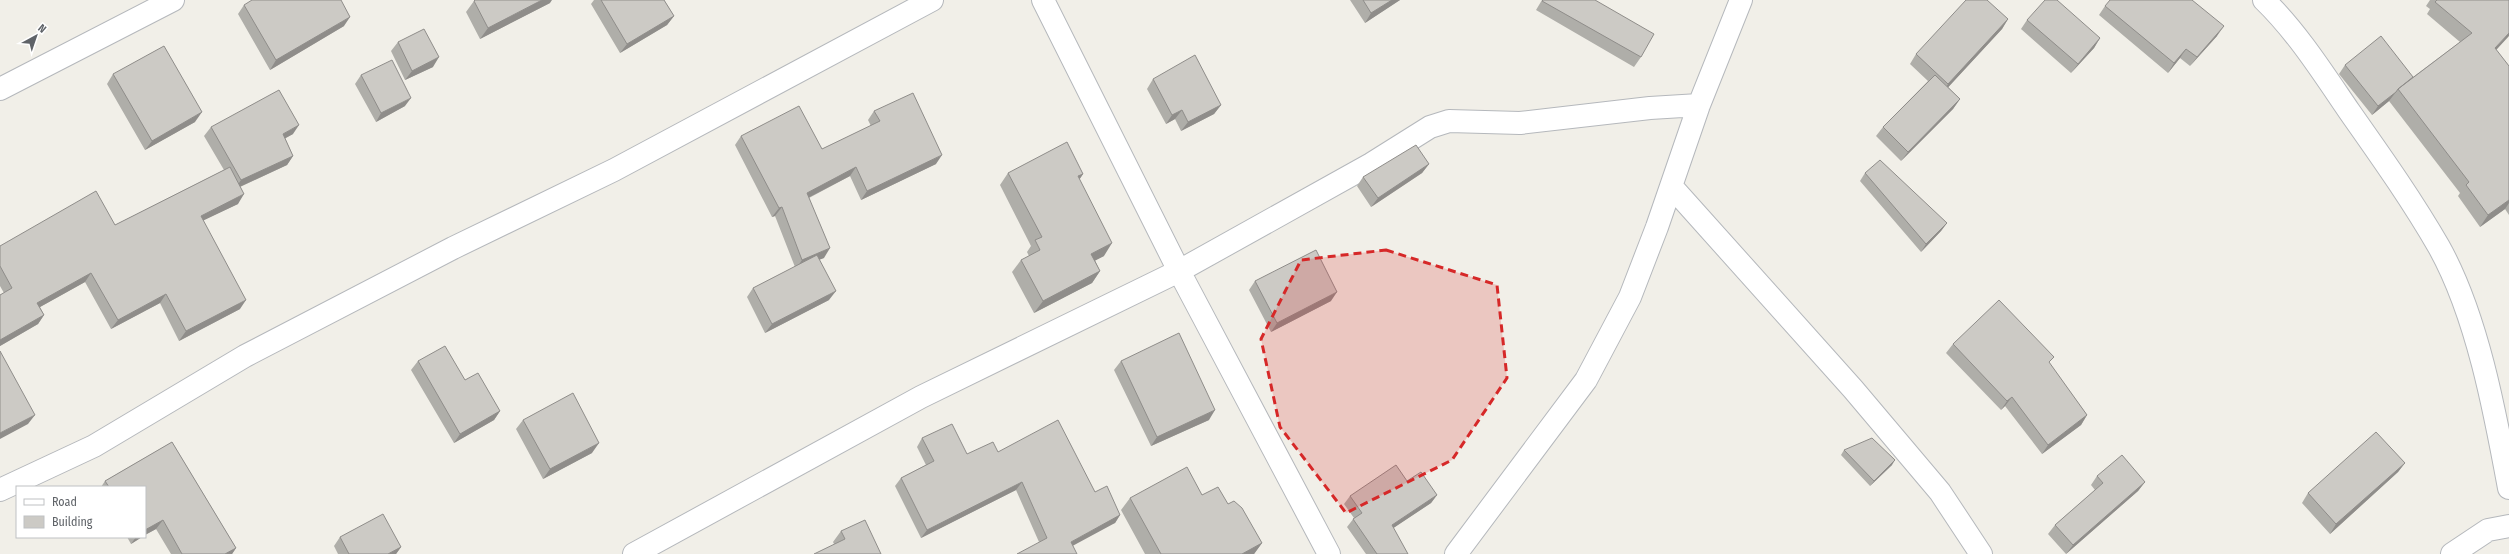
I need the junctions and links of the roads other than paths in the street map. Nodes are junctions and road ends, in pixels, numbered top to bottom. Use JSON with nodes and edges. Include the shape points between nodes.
{"nodes":[{"id":1,"x":173,"y":0,"type":"edge"},
{"id":2,"x":932,"y":0,"type":"edge"},
{"id":3,"x":1043,"y":0,"type":"edge"},
{"id":4,"x":1741,"y":0,"type":"edge"},
{"id":5,"x":2264,"y":0,"type":"edge"},
{"id":6,"x":0,"y":90,"type":"edge"},
{"id":7,"x":1699,"y":105,"type":"junction"},
{"id":8,"x":1672,"y":186,"type":"junction"},
{"id":9,"x":1179,"y":271,"type":"junction"},
{"id":10,"x":2509,"y":488,"type":"edge"},
{"id":11,"x":0,"y":490,"type":"edge"},
{"id":12,"x":2509,"y":526,"type":"edge"},
{"id":13,"x":634,"y":554,"type":"edge"},
{"id":14,"x":1329,"y":554,"type":"edge"},
{"id":15,"x":1456,"y":554,"type":"edge"},
{"id":16,"x":1981,"y":554,"type":"edge"},
{"id":17,"x":2452,"y":554,"type":"edge"}],
"edges":[{"from":1,"to":6,"type":"street"},
{"from":2,"to":11,"type":"street","via":[[614,170],[453,248],[245,356],[94,446]]},
{"from":3,"to":9,"type":"street"},
{"from":4,"to":7,"type":"street"},
{"from":5,"to":10,"type":"street","via":[[2278,14],[2386,163],[2439,248],[2467,313],[2492,400]]},
{"from":7,"to":8,"type":"street"},
{"from":7,"to":9,"type":"street","via":[[1520,123],[1449,121],[1430,127],[1371,164]]},
{"from":8,"to":15,"type":"street","via":[[1630,297],[1586,380]]},
{"from":8,"to":16,"type":"street","via":[[1853,389],[1940,492]]},
{"from":9,"to":13,"type":"street","via":[[921,397]]},
{"from":9,"to":14,"type":"street"},
{"from":12,"to":17,"type":"street","via":[[2488,530]]}]}
